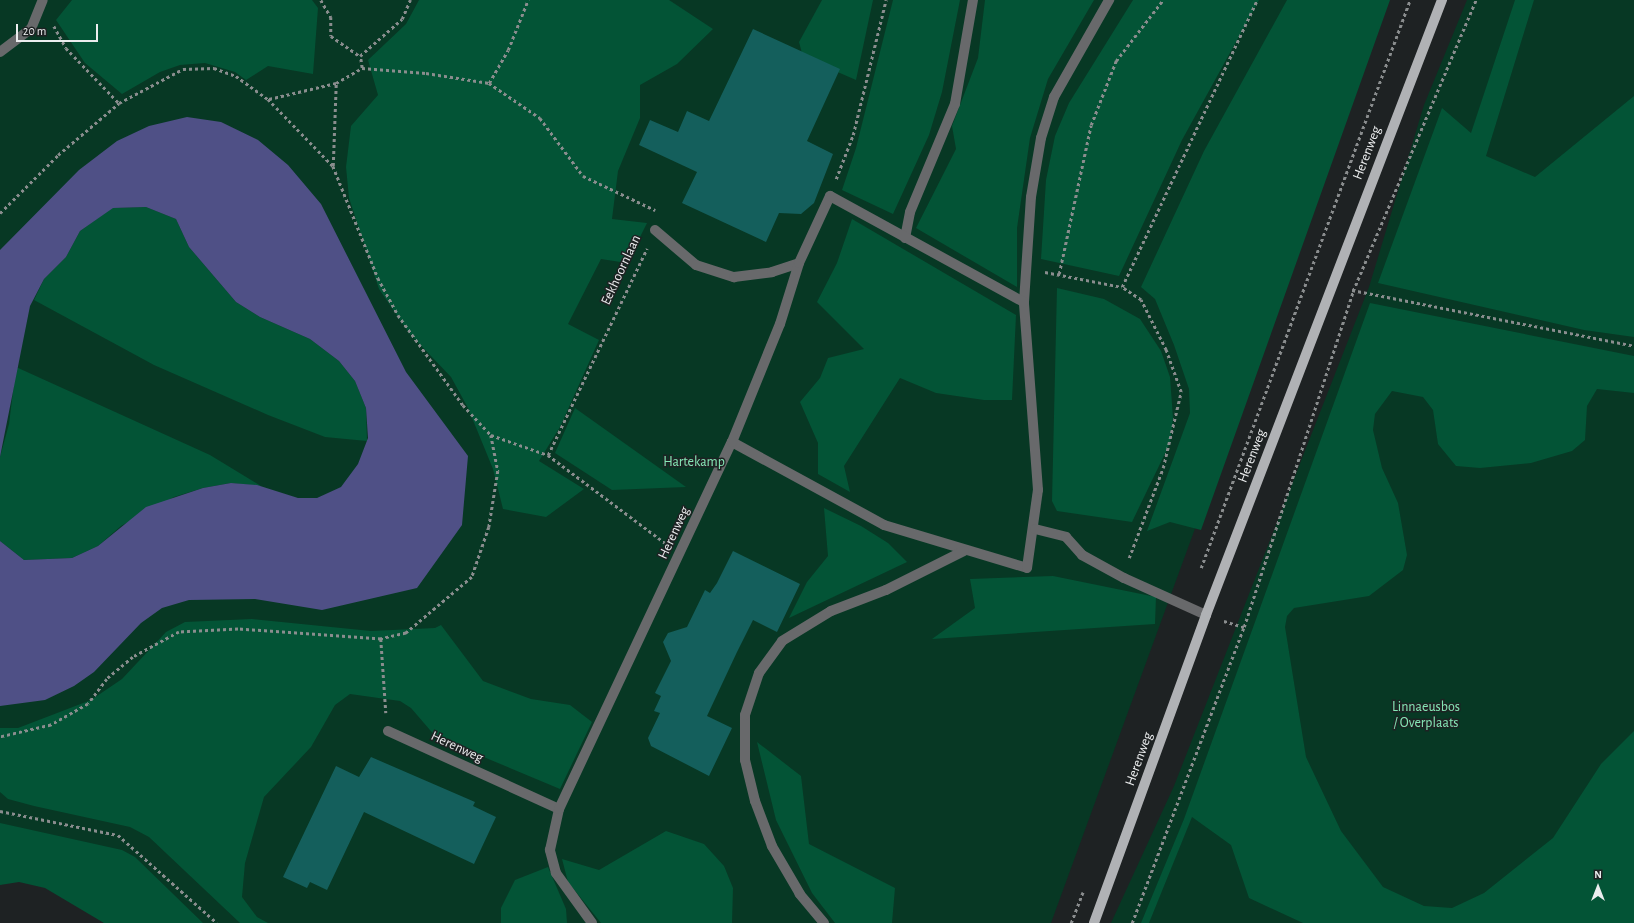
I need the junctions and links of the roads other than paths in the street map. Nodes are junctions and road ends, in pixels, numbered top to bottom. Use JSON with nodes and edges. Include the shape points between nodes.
{"nodes":[{"id":1,"x":973,"y":0,"type":"edge"},
{"id":2,"x":1110,"y":0,"type":"edge"},
{"id":3,"x":1442,"y":0,"type":"edge"},
{"id":4,"x":42,"y":2,"type":"edge"},
{"id":5,"x":0,"y":52,"type":"edge"},
{"id":6,"x":655,"y":230,"type":"road end"},
{"id":7,"x":905,"y":238,"type":"junction"},
{"id":8,"x":798,"y":264,"type":"junction"},
{"id":9,"x":1024,"y":302,"type":"junction"},
{"id":10,"x":732,"y":442,"type":"junction"},
{"id":11,"x":1035,"y":529,"type":"junction"},
{"id":12,"x":964,"y":551,"type":"junction"},
{"id":13,"x":1206,"y":615,"type":"junction"},
{"id":14,"x":388,"y":731,"type":"road end"},
{"id":15,"x":559,"y":809,"type":"junction"},
{"id":16,"x":592,"y":923,"type":"edge"},
{"id":17,"x":824,"y":923,"type":"edge"},
{"id":18,"x":1094,"y":923,"type":"edge"}],
"edges":[{"from":1,"to":7,"type":"lane","via":[[955,104],[910,212]]},
{"from":2,"to":9,"type":"lane","via":[[1054,98],[1041,138],[1031,197]]},
{"from":3,"to":13,"type":"main road","name":"Herenweg"},
{"from":4,"to":5,"type":"lane","via":[[31,29]]},
{"from":6,"to":8,"type":"lane","name":"Eekhoornlaan","via":[[696,265],[734,277],[772,272]]},
{"from":7,"to":8,"type":"lane","via":[[830,196]]},
{"from":7,"to":9,"type":"lane"},
{"from":8,"to":10,"type":"lane","name":"Herenweg","via":[[780,324]]},
{"from":9,"to":11,"type":"lane","via":[[1038,490]]},
{"from":10,"to":12,"type":"lane","via":[[884,525]]},
{"from":10,"to":15,"type":"lane","name":"Herenweg"},
{"from":11,"to":12,"type":"lane","via":[[1027,568]]},
{"from":11,"to":13,"type":"lane","via":[[1066,537],[1082,555],[1124,578]]},
{"from":12,"to":17,"type":"lane","via":[[886,590],[831,611],[782,641],[758,673],[745,715],[745,760],[755,801],[772,846],[800,894]]},
{"from":13,"to":18,"type":"main road","name":"Herenweg"},
{"from":14,"to":15,"type":"lane","name":"Herenweg"},
{"from":15,"to":16,"type":"lane","name":"Herenweg","via":[[550,850],[556,873],[575,904]]}]}
